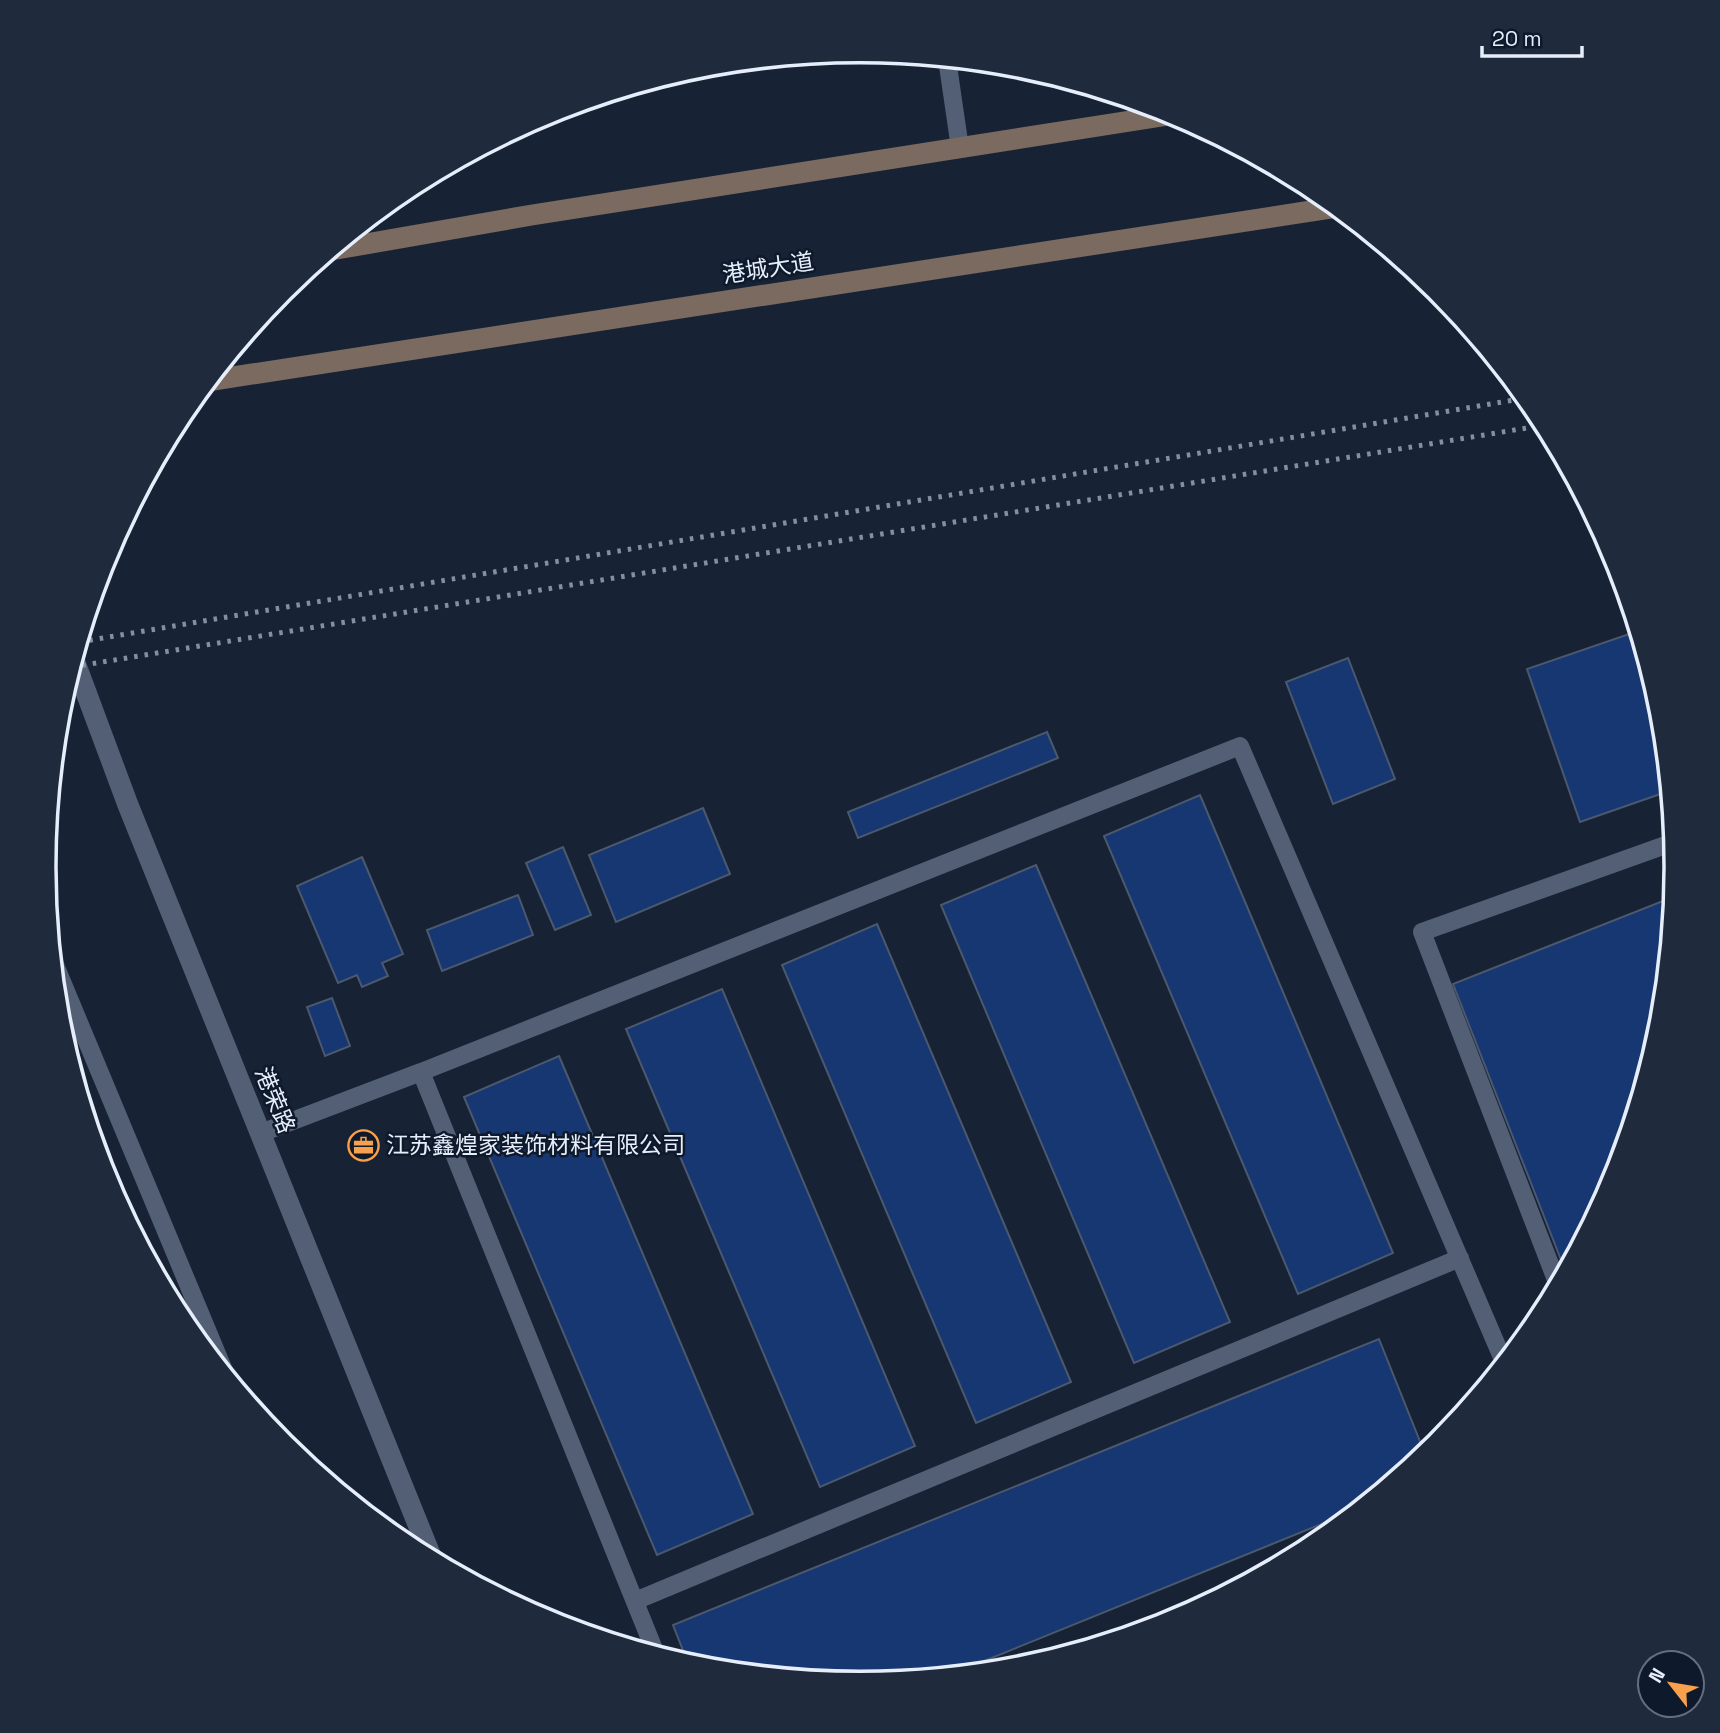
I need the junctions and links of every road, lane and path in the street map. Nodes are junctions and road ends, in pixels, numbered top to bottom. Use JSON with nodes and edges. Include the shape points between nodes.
{"nodes":[{"id":1,"x":948,"y":67,"type":"edge"},
{"id":2,"x":1151,"y":118,"type":"edge"},
{"id":3,"x":960,"y":148,"type":"junction"},
{"id":4,"x":1322,"y":209,"type":"edge"},
{"id":5,"x":349,"y":247,"type":"edge"},
{"id":6,"x":220,"y":380,"type":"edge"},
{"id":7,"x":79,"y":674,"type":"edge"},
{"id":8,"x":1663,"y":846,"type":"edge"},
{"id":9,"x":66,"y":992,"type":"edge"},
{"id":10,"x":421,"y":1072,"type":"junction"},
{"id":11,"x":261,"y":1133,"type":"junction"},
{"id":12,"x":1460,"y":1258,"type":"junction"},
{"id":13,"x":1554,"y":1273,"type":"edge"},
{"id":14,"x":212,"y":1343,"type":"edge"},
{"id":15,"x":1500,"y":1353,"type":"edge"},
{"id":16,"x":425,"y":1543,"type":"edge"},
{"id":17,"x":635,"y":1601,"type":"junction"},
{"id":18,"x":652,"y":1643,"type":"edge"}],
"edges":[{"from":1,"to":3,"type":"lane"},
{"from":2,"to":3,"type":"main road"},
{"from":3,"to":5,"type":"main road"},
{"from":4,"to":6,"type":"main road","name":"港城大道"},
{"from":7,"to":11,"type":"street","name":"港荣路"},
{"from":8,"to":13,"type":"lane","via":[[1422,932]]},
{"from":9,"to":14,"type":"lane"},
{"from":10,"to":11,"type":"lane"},
{"from":10,"to":12,"type":"lane","via":[[1240,746]]},
{"from":10,"to":17,"type":"lane"},
{"from":11,"to":16,"type":"street","name":"港荣路"},
{"from":12,"to":15,"type":"lane"},
{"from":12,"to":17,"type":"lane"},
{"from":17,"to":18,"type":"lane"}]}
